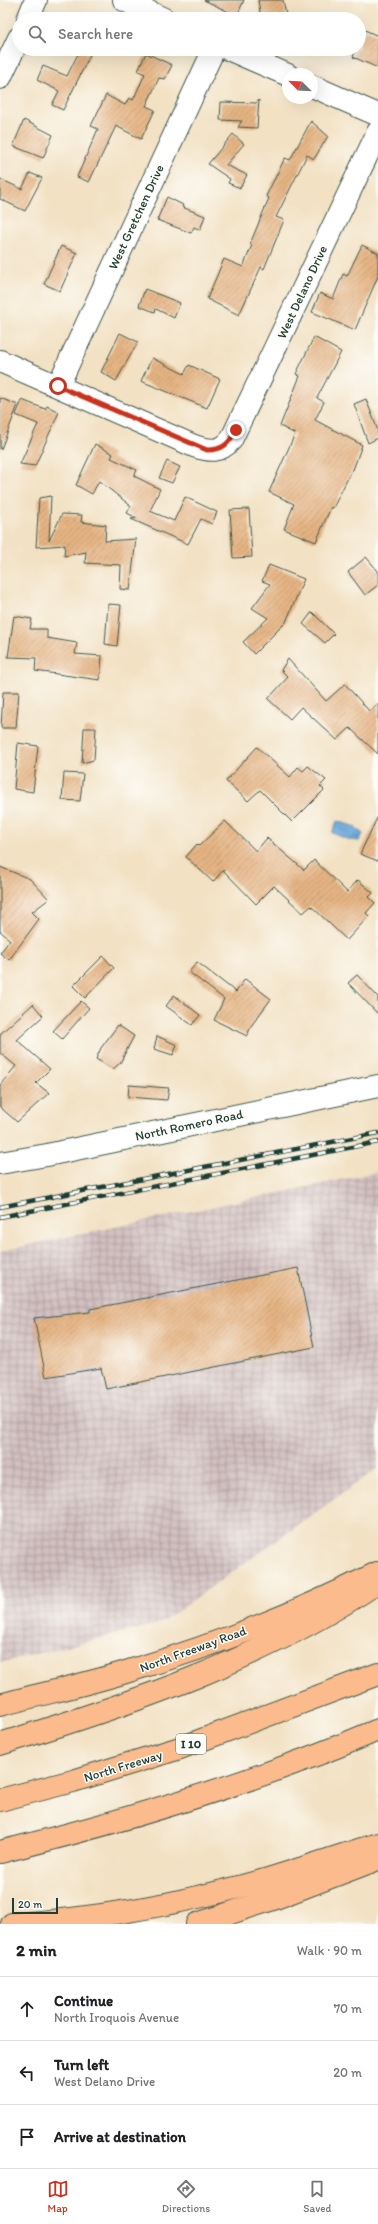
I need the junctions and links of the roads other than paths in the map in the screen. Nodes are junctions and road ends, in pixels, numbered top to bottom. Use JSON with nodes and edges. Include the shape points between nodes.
{"nodes":[{"id":1,"x":124,"y":0,"type":"edge"},
{"id":2,"x":149,"y":12,"type":"edge"},
{"id":3,"x":12,"y":53,"type":"edge"},
{"id":4,"x":211,"y":56,"type":"edge"},
{"id":5,"x":244,"y":56,"type":"edge"},
{"id":6,"x":282,"y":72,"type":"edge"},
{"id":7,"x":0,"y":78,"type":"edge"},
{"id":8,"x":318,"y":89,"type":"edge"},
{"id":9,"x":378,"y":115,"type":"edge"},
{"id":10,"x":378,"y":132,"type":"edge"},
{"id":11,"x":0,"y":361,"type":"edge"},
{"id":12,"x":58,"y":386,"type":"junction"},
{"id":13,"x":378,"y":1086,"type":"edge"},
{"id":14,"x":0,"y":1163,"type":"edge"},
{"id":15,"x":378,"y":1573,"type":"edge"},
{"id":16,"x":378,"y":1582,"type":"edge"},
{"id":17,"x":378,"y":1674,"type":"edge"},
{"id":18,"x":0,"y":1705,"type":"edge"},
{"id":19,"x":378,"y":1730,"type":"edge"},
{"id":20,"x":0,"y":1744,"type":"edge"},
{"id":21,"x":0,"y":1800,"type":"edge"},
{"id":22,"x":378,"y":1844,"type":"edge"},
{"id":23,"x":0,"y":1852,"type":"edge"},
{"id":24,"x":378,"y":1859,"type":"edge"},
{"id":25,"x":12,"y":1924,"type":"edge"},
{"id":26,"x":197,"y":1924,"type":"edge"}],
"edges":[{"from":1,"to":2,"type":"street"},
{"from":3,"to":7,"type":"street"},
{"from":4,"to":12,"type":"street","name":"West Gretchen Drive"},
{"from":5,"to":6,"type":"street"},
{"from":8,"to":9,"type":"street"},
{"from":10,"to":12,"type":"street","name":"West Delano Drive","via":[[231,440],[226,456],[194,446]]},
{"from":11,"to":12,"type":"street"},
{"from":13,"to":14,"type":"street","name":"North Romero Road"},
{"from":15,"to":18,"type":"main road","name":"North Freeway Road","via":[[277,1618],[200,1648],[131,1671]]},
{"from":16,"to":20,"type":"main road","via":[[330,1612],[226,1665],[99,1714]]},
{"from":17,"to":21,"type":"main road","name":"North Freeway","number":"I 10","via":[[180,1748],[73,1781]]},
{"from":19,"to":23,"type":"main road","via":[[319,1754],[172,1805],[90,1830]]},
{"from":22,"to":25,"type":"main road","via":[[268,1879],[175,1902],[99,1915]]},
{"from":24,"to":26,"type":"main road","via":[[273,1899]]}]}
